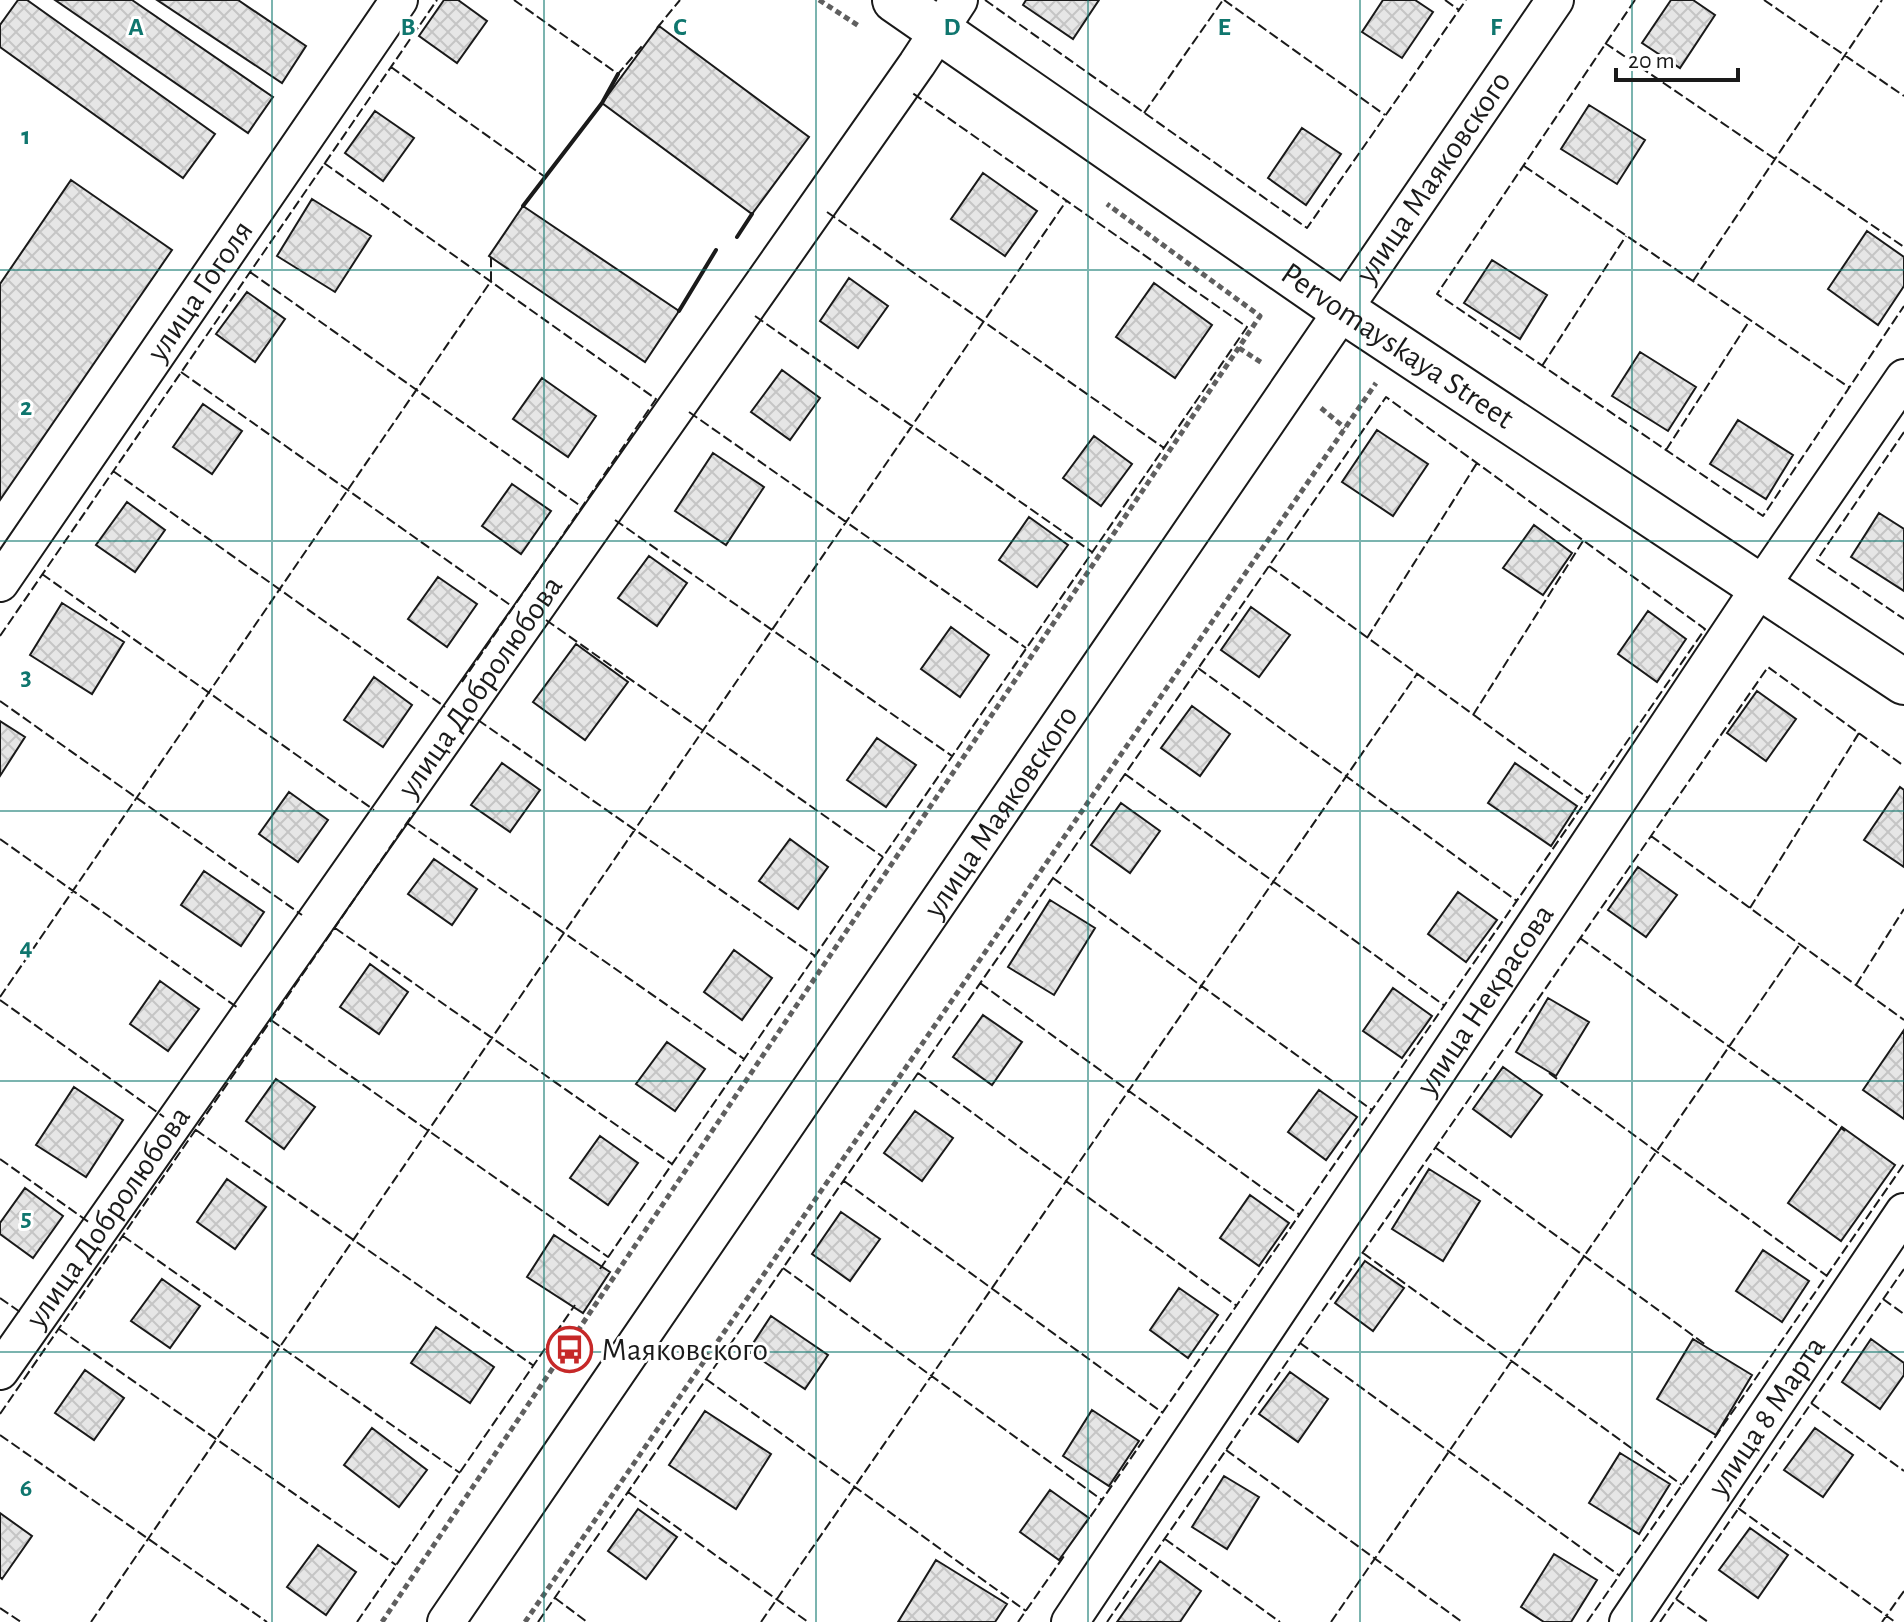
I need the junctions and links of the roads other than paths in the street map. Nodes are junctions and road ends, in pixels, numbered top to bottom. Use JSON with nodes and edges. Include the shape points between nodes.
{"nodes":[{"id":1,"x":399,"y":0,"type":"edge"},
{"id":2,"x":895,"y":0,"type":"edge"},
{"id":3,"x":1555,"y":0,"type":"edge"},
{"id":4,"x":938,"y":31,"type":"edge"},
{"id":5,"x":1341,"y":309,"type":"junction"},
{"id":6,"x":1904,"y":378,"type":"edge"},
{"id":7,"x":0,"y":583,"type":"edge"},
{"id":8,"x":1761,"y":586,"type":"junction"},
{"id":9,"x":1904,"y":682,"type":"edge"},
{"id":10,"x":1904,"y":1212,"type":"edge"},
{"id":11,"x":0,"y":1371,"type":"edge"},
{"id":12,"x":446,"y":1622,"type":"edge"},
{"id":13,"x":1070,"y":1622,"type":"edge"},
{"id":14,"x":1628,"y":1622,"type":"edge"}],
"edges":[{"from":1,"to":7,"type":"street","name":"улица Гоголя"},
{"from":2,"to":4,"type":"street","name":"Pervomayskaya Street"},
{"from":3,"to":5,"type":"street","name":"улица Маяковского"},
{"from":4,"to":5,"type":"street","name":"Pervomayskaya Street"},
{"from":4,"to":11,"type":"street","name":"улица Добролюбова"},
{"from":5,"to":8,"type":"street","name":"Pervomayskaya Street"},
{"from":5,"to":12,"type":"street","name":"улица Маяковского"},
{"from":6,"to":8,"type":"street","name":"улица Некрасова"},
{"from":8,"to":9,"type":"street","name":"Pervomayskaya Street"},
{"from":8,"to":13,"type":"street","name":"улица Некрасова"},
{"from":10,"to":14,"type":"street","name":"улица 8 Марта"}]}
